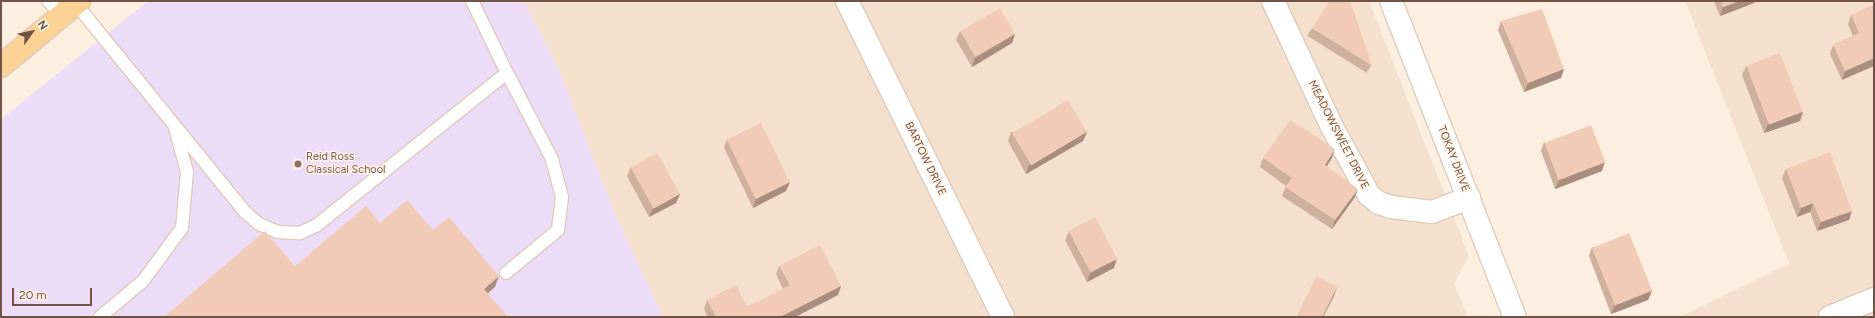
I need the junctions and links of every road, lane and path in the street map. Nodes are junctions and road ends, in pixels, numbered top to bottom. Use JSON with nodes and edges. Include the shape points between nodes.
{"nodes":[{"id":1,"x":472,"y":1,"type":"edge"},
{"id":2,"x":847,"y":1,"type":"edge"},
{"id":3,"x":1273,"y":1,"type":"edge"},
{"id":4,"x":1391,"y":1,"type":"edge"},
{"id":5,"x":66,"y":5,"type":"edge"},
{"id":6,"x":1,"y":66,"type":"edge"},
{"id":7,"x":507,"y":73,"type":"junction"},
{"id":8,"x":173,"y":123,"type":"junction"},
{"id":9,"x":1469,"y":198,"type":"junction"},
{"id":10,"x":506,"y":273,"type":"dead end"},
{"id":11,"x":1874,"y":299,"type":"edge"},
{"id":12,"x":100,"y":317,"type":"edge"},
{"id":13,"x":1003,"y":317,"type":"edge"},
{"id":14,"x":1515,"y":317,"type":"edge"},
{"id":15,"x":1830,"y":317,"type":"edge"}],
"edges":[{"from":1,"to":7,"type":"lane"},
{"from":2,"to":13,"type":"street","name":"BARTOW DRIVE"},
{"from":3,"to":9,"type":"street","name":"MEADOWSWEET DRIVE","via":[[1331,125],[1368,194],[1391,208],[1432,212]]},
{"from":4,"to":9,"type":"street","name":"TOKAY DRIVE"},
{"from":5,"to":6,"type":"main road"},
{"from":5,"to":8,"type":"lane"},
{"from":7,"to":8,"type":"lane","via":[[317,225],[300,233],[278,232],[259,224],[245,212]]},
{"from":7,"to":10,"type":"lane","via":[[552,159],[562,197],[558,230]]},
{"from":8,"to":12,"type":"lane","via":[[187,172],[182,228],[144,281]]},
{"from":9,"to":14,"type":"street","name":"TOKAY DRIVE"},
{"from":11,"to":15,"type":"street"}]}
